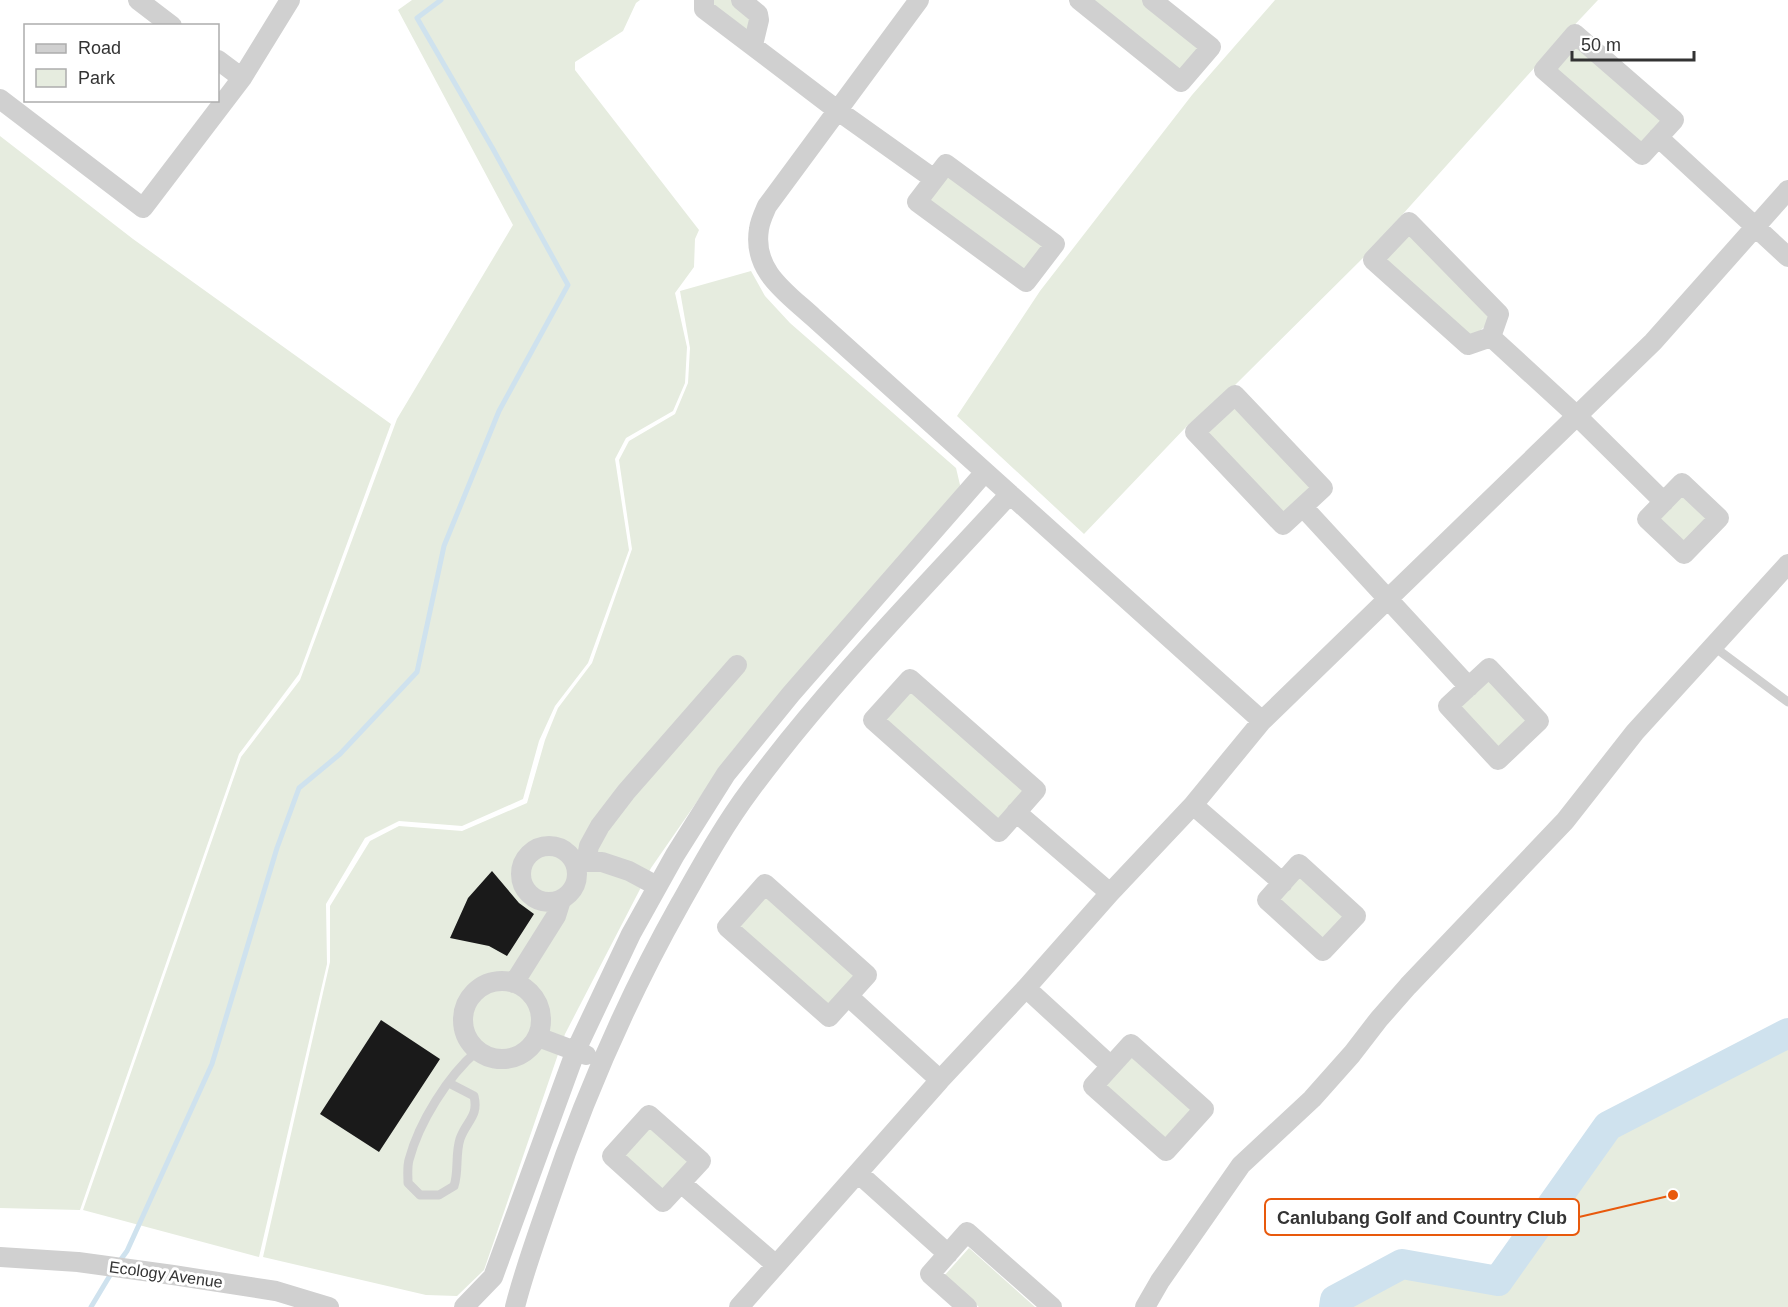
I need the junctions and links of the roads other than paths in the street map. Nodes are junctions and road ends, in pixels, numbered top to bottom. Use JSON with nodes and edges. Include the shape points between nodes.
{"nodes":[{"id":1,"x":138,"y":0,"type":"edge"},
{"id":2,"x":290,"y":0,"type":"edge"},
{"id":3,"x":704,"y":0,"type":"edge"},
{"id":4,"x":741,"y":0,"type":"edge"},
{"id":5,"x":919,"y":0,"type":"edge"},
{"id":6,"x":1079,"y":0,"type":"edge"},
{"id":7,"x":1152,"y":0,"type":"edge"},
{"id":8,"x":169,"y":24,"type":"edge"},
{"id":9,"x":753,"y":45,"type":"junction"},
{"id":10,"x":219,"y":61,"type":"edge"},
{"id":11,"x":242,"y":78,"type":"junction"},
{"id":12,"x":0,"y":99,"type":"edge"},
{"id":13,"x":837,"y":110,"type":"junction"},
{"id":14,"x":1658,"y":137,"type":"junction"},
{"id":15,"x":934,"y":179,"type":"junction"},
{"id":16,"x":1788,"y":190,"type":"edge"},
{"id":17,"x":1756,"y":227,"type":"junction"},
{"id":18,"x":1788,"y":257,"type":"edge"},
{"id":19,"x":1491,"y":337,"type":"junction"},
{"id":20,"x":1576,"y":416,"type":"junction"},
{"id":21,"x":986,"y":472,"type":"junction"},
{"id":22,"x":1010,"y":494,"type":"junction"},
{"id":23,"x":1664,"y":502,"type":"dead end"},
{"id":24,"x":1303,"y":507,"type":"junction"},
{"id":25,"x":1788,"y":564,"type":"edge"},
{"id":26,"x":1388,"y":599,"type":"junction"},
{"id":27,"x":1713,"y":646,"type":"junction"},
{"id":28,"x":737,"y":665,"type":"dead end"},
{"id":29,"x":1469,"y":687,"type":"junction"},
{"id":30,"x":1788,"y":702,"type":"edge"},
{"id":31,"x":1262,"y":721,"type":"junction"},
{"id":32,"x":1193,"y":805,"type":"junction"},
{"id":33,"x":1016,"y":812,"type":"junction"},
{"id":34,"x":580,"y":862,"type":"junction"},
{"id":35,"x":1283,"y":883,"type":"junction"},
{"id":36,"x":657,"y":886,"type":"junction"},
{"id":37,"x":1110,"y":893,"type":"junction"},
{"id":38,"x":561,"y":900,"type":"junction"},
{"id":39,"x":514,"y":983,"type":"junction"},
{"id":40,"x":1026,"y":988,"type":"junction"},
{"id":41,"x":848,"y":996,"type":"junction"},
{"id":42,"x":538,"y":1037,"type":"junction"},
{"id":43,"x":576,"y":1050,"type":"junction"},
{"id":44,"x":477,"y":1051,"type":"junction"},
{"id":45,"x":600,"y":1062,"type":"junction"},
{"id":46,"x":1111,"y":1066,"type":"junction"},
{"id":47,"x":940,"y":1080,"type":"junction"},
{"id":48,"x":449,"y":1083,"type":"junction"},
{"id":49,"x":537,"y":1156,"type":"junction"},
{"id":50,"x":561,"y":1166,"type":"junction"},
{"id":51,"x":858,"y":1173,"type":"junction"},
{"id":52,"x":681,"y":1183,"type":"junction"},
{"id":53,"x":511,"y":1230,"type":"junction"},
{"id":54,"x":537,"y":1236,"type":"junction"},
{"id":55,"x":948,"y":1254,"type":"junction"},
{"id":56,"x":0,"y":1257,"type":"edge"},
{"id":57,"x":776,"y":1265,"type":"junction"},
{"id":58,"x":329,"y":1307,"type":"edge"},
{"id":59,"x":464,"y":1307,"type":"edge"},
{"id":60,"x":515,"y":1307,"type":"edge"},
{"id":61,"x":739,"y":1307,"type":"edge"},
{"id":62,"x":967,"y":1307,"type":"edge"},
{"id":63,"x":1052,"y":1307,"type":"edge"},
{"id":64,"x":1144,"y":1307,"type":"edge"}],
"edges":[{"from":1,"to":8,"type":"street"},
{"from":2,"to":11,"type":"street"},
{"from":3,"to":9,"type":"street","via":[[704,9]]},
{"from":4,"to":9,"type":"street","via":[[758,14]]},
{"from":5,"to":13,"type":"street"},
{"from":6,"to":7,"type":"street","via":[[1181,82],[1211,47]]},
{"from":9,"to":13,"type":"street"},
{"from":10,"to":11,"type":"street"},
{"from":11,"to":12,"type":"street","via":[[143,208]]},
{"from":13,"to":15,"type":"street"},
{"from":13,"to":21,"type":"street","via":[[767,206],[759,230],[764,267],[774,281]]},
{"from":14,"to":14,"type":"street","via":[[1642,156],[1544,70],[1575,34],[1674,120]]},
{"from":14,"to":17,"type":"street"},
{"from":15,"to":15,"type":"street","via":[[917,202],[1026,282],[1055,243],[945,164]]},
{"from":16,"to":17,"type":"street"},
{"from":17,"to":18,"type":"street"},
{"from":17,"to":20,"type":"street","via":[[1653,342]]},
{"from":19,"to":19,"type":"street","via":[[1468,345],[1373,260],[1409,222],[1499,314]]},
{"from":19,"to":20,"type":"street"},
{"from":20,"to":23,"type":"street"},
{"from":20,"to":26,"type":"street"},
{"from":21,"to":22,"type":"street"},
{"from":21,"to":36,"type":"street","via":[[726,774]]},
{"from":22,"to":31,"type":"street"},
{"from":22,"to":45,"type":"street","via":[[812,712],[749,791],[656,947]]},
{"from":24,"to":24,"type":"street","via":[[1283,525],[1195,432],[1235,395],[1323,488]]},
{"from":24,"to":26,"type":"street"},
{"from":25,"to":27,"type":"street"},
{"from":26,"to":29,"type":"street"},
{"from":26,"to":31,"type":"street"},
{"from":27,"to":30,"type":"lane"},
{"from":27,"to":64,"type":"street","via":[[1635,732],[1565,820],[1408,986],[1312,1099],[1241,1165]]},
{"from":28,"to":34,"type":"street","via":[[626,792],[600,826]]},
{"from":29,"to":29,"type":"street","via":[[1448,706],[1498,760],[1539,721],[1489,668]]},
{"from":31,"to":32,"type":"street"},
{"from":32,"to":35,"type":"street"},
{"from":32,"to":37,"type":"street"},
{"from":33,"to":33,"type":"street","via":[[999,832],[873,720],[910,679],[1036,790]]},
{"from":33,"to":37,"type":"street"},
{"from":34,"to":36,"type":"street","via":[[602,862]]},
{"from":34,"to":38,"type":"street","via":[[575,887]]},
{"from":34,"to":38,"type":"street","via":[[566,851],[547,846],[537,848],[524,860],[523,886],[528,893],[543,902]]},
{"from":35,"to":35,"type":"street","via":[[1267,900],[1323,951],[1356,916],[1299,864]]},
{"from":36,"to":43,"type":"street"},
{"from":37,"to":40,"type":"street"},
{"from":38,"to":39,"type":"street","via":[[556,916]]},
{"from":39,"to":42,"type":"street","via":[[533,995],[538,1005]]},
{"from":39,"to":44,"type":"street","via":[[491,982],[471,996],[465,1006],[464,1030]]},
{"from":40,"to":46,"type":"street"},
{"from":40,"to":47,"type":"street"},
{"from":41,"to":41,"type":"street","via":[[829,1017],[727,927],[765,884],[867,975]]},
{"from":41,"to":47,"type":"street"},
{"from":42,"to":43,"type":"street"},
{"from":42,"to":44,"type":"street","via":[[522,1054],[511,1058],[499,1059]]},
{"from":43,"to":45,"type":"street"},
{"from":43,"to":49,"type":"street"},
{"from":44,"to":48,"type":"lane","via":[[463,1062]]},
{"from":45,"to":50,"type":"street"},
{"from":46,"to":46,"type":"street","via":[[1093,1086],[1166,1151],[1204,1109],[1131,1044]]},
{"from":47,"to":51,"type":"street"},
{"from":48,"to":48,"type":"lane","via":[[431,1107],[408,1162],[408,1183],[420,1195],[439,1195],[454,1186],[460,1138],[473,1118],[474,1096]]},
{"from":49,"to":50,"type":"street"},
{"from":49,"to":53,"type":"street"},
{"from":50,"to":54,"type":"street"},
{"from":51,"to":55,"type":"street"},
{"from":51,"to":57,"type":"street"},
{"from":52,"to":52,"type":"street","via":[[663,1202],[612,1156],[649,1115],[701,1161]]},
{"from":52,"to":57,"type":"street"},
{"from":53,"to":54,"type":"street"},
{"from":53,"to":59,"type":"street","via":[[493,1277]]},
{"from":54,"to":60,"type":"street"},
{"from":55,"to":62,"type":"street","via":[[930,1274]]},
{"from":55,"to":63,"type":"street","via":[[967,1232]]},
{"from":56,"to":58,"type":"street","name":"Ecology Avenue","via":[[78,1262],[173,1275],[276,1291]]},
{"from":57,"to":61,"type":"street"}]}
